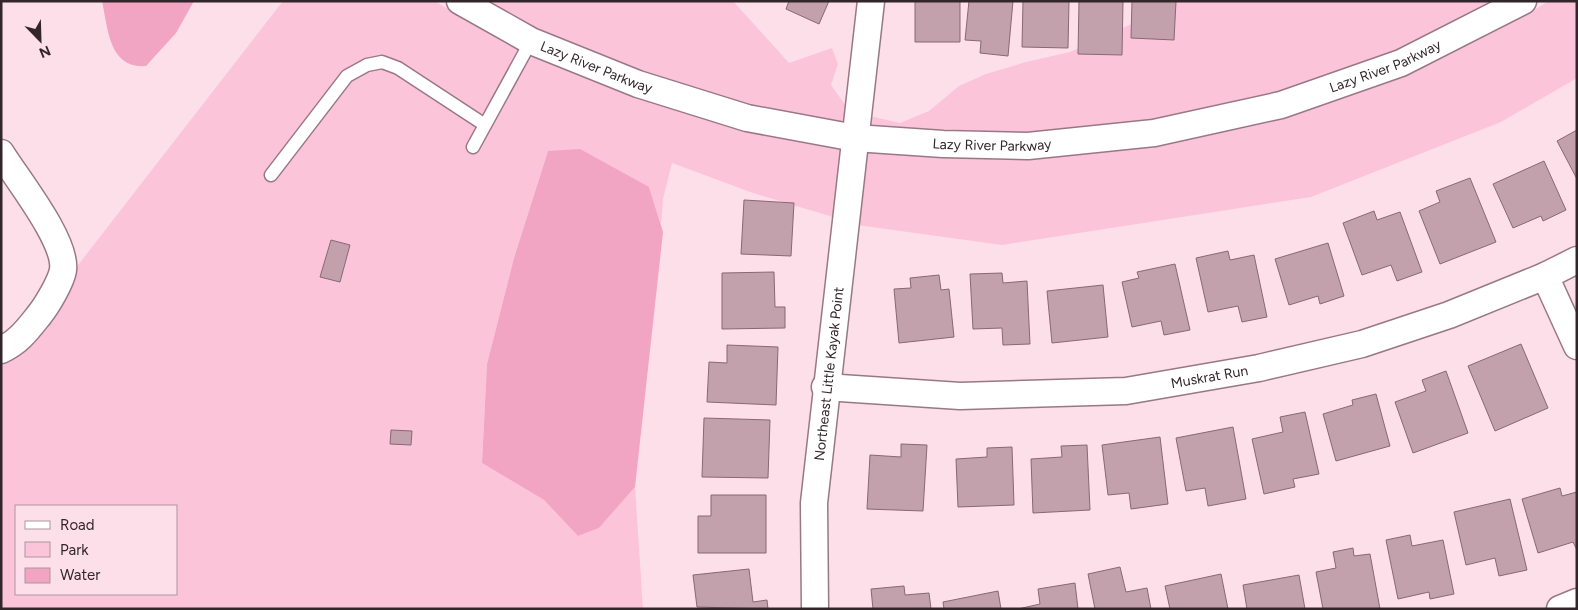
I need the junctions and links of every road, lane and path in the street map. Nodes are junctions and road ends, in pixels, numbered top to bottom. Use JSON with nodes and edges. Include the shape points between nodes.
{"nodes":[{"id":1,"x":460,"y":1,"type":"edge"},
{"id":2,"x":871,"y":1,"type":"edge"},
{"id":3,"x":1523,"y":1,"type":"edge"},
{"id":4,"x":531,"y":41,"type":"junction"},
{"id":5,"x":485,"y":125,"type":"junction"},
{"id":6,"x":854,"y":138,"type":"junction"},
{"id":7,"x":473,"y":147,"type":"dead end"},
{"id":8,"x":1,"y":153,"type":"edge"},
{"id":9,"x":271,"y":175,"type":"dead end"},
{"id":10,"x":1577,"y":260,"type":"edge"},
{"id":11,"x":1545,"y":276,"type":"junction"},
{"id":12,"x":1577,"y":346,"type":"edge"},
{"id":13,"x":1,"y":350,"type":"edge"},
{"id":14,"x":825,"y":387,"type":"junction"},
{"id":15,"x":1577,"y":602,"type":"edge"},
{"id":16,"x":815,"y":609,"type":"edge"},
{"id":17,"x":1560,"y":609,"type":"edge"}],
"edges":[{"from":1,"to":4,"type":"street","name":"Lazy River Parkway"},
{"from":2,"to":6,"type":"street","name":"Northeast Little Kayak Point"},
{"from":3,"to":6,"type":"street","name":"Lazy River Parkway","via":[[1400,63],[1281,105],[1154,132],[1028,146]]},
{"from":4,"to":5,"type":"lane"},
{"from":4,"to":6,"type":"street","name":"Lazy River Parkway","via":[[638,84],[747,118]]},
{"from":5,"to":7,"type":"lane"},
{"from":5,"to":9,"type":"lane","via":[[398,68],[382,62],[367,65],[347,76]]},
{"from":6,"to":14,"type":"street","name":"Northeast Little Kayak Point"},
{"from":8,"to":13,"type":"street","via":[[54,233],[62,255],[63,270],[46,306],[25,334]]},
{"from":10,"to":11,"type":"street","name":"Muskrat Run"},
{"from":11,"to":12,"type":"street"},
{"from":11,"to":14,"type":"street","name":"Muskrat Run","via":[[1449,315],[1362,344],[1259,368],[1126,391],[960,396]]},
{"from":14,"to":16,"type":"street","name":"Northeast Little Kayak Point","via":[[814,503]]},
{"from":15,"to":17,"type":"street"}]}
